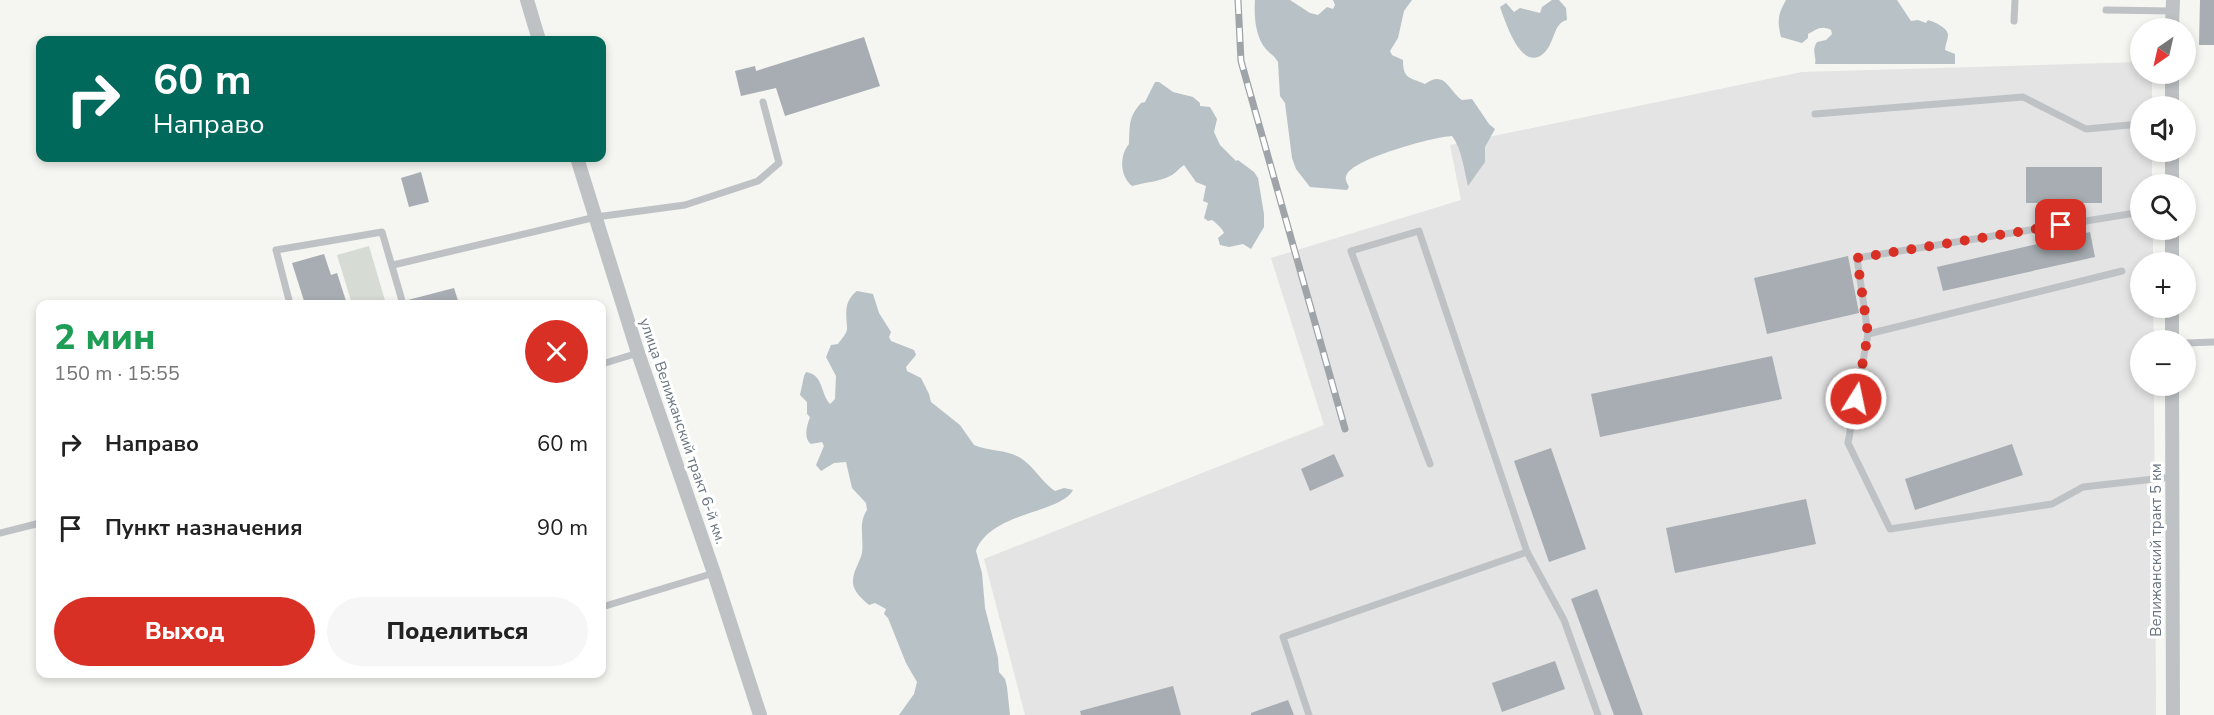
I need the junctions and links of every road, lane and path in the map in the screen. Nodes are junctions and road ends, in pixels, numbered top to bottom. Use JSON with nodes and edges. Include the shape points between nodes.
{"nodes":[{"id":1,"x":526,"y":0,"type":"edge"},
{"id":2,"x":2015,"y":0,"type":"edge"},
{"id":3,"x":2172,"y":5,"type":"edge"},
{"id":4,"x":2106,"y":10,"type":"dead end"},
{"id":5,"x":2014,"y":21,"type":"dead end"},
{"id":6,"x":538,"y":36,"type":"edge"},
{"id":7,"x":763,"y":102,"type":"dead end"},
{"id":8,"x":1815,"y":114,"type":"dead end"},
{"id":9,"x":2130,"y":125,"type":"edge"},
{"id":10,"x":578,"y":162,"type":"edge"},
{"id":11,"x":2129,"y":214,"type":"dead end"},
{"id":12,"x":596,"y":217,"type":"junction"},
{"id":13,"x":393,"y":266,"type":"junction"},
{"id":14,"x":2122,"y":271,"type":"dead end"},
{"id":15,"x":290,"y":300,"type":"edge"},
{"id":16,"x":402,"y":300,"type":"edge"},
{"id":17,"x":1868,"y":334,"type":"junction"},
{"id":18,"x":2214,"y":342,"type":"edge"},
{"id":19,"x":2196,"y":343,"type":"edge"},
{"id":20,"x":638,"y":353,"type":"junction"},
{"id":21,"x":606,"y":363,"type":"edge"},
{"id":22,"x":2172,"y":396,"type":"edge"},
{"id":23,"x":1430,"y":464,"type":"dead end"},
{"id":24,"x":2172,"y":477,"type":"junction"},
{"id":25,"x":36,"y":524,"type":"edge"},
{"id":26,"x":0,"y":533,"type":"edge"},
{"id":27,"x":1527,"y":552,"type":"junction"},
{"id":28,"x":714,"y":573,"type":"junction"},
{"id":29,"x":606,"y":605,"type":"edge"},
{"id":30,"x":760,"y":715,"type":"edge"},
{"id":31,"x":1309,"y":715,"type":"edge"},
{"id":32,"x":1598,"y":715,"type":"edge"},
{"id":33,"x":2174,"y":715,"type":"edge"}],
"edges":[{"from":1,"to":6,"type":"street"},
{"from":2,"to":5,"type":"lane"},
{"from":3,"to":4,"type":"lane"},
{"from":7,"to":12,"type":"lane","via":[[779,163],[758,181],[686,206]]},
{"from":8,"to":9,"type":"lane","via":[[2023,97],[2086,129]]},
{"from":10,"to":12,"type":"street","name":"улица Велижанский тракт 6-й км."},
{"from":11,"to":17,"type":"lane","via":[[1857,258]]},
{"from":12,"to":13,"type":"lane"},
{"from":12,"to":20,"type":"street","name":"улица Велижанский тракт 6-й км."},
{"from":13,"to":15,"type":"lane","via":[[382,232],[276,250]]},
{"from":13,"to":16,"type":"lane"},
{"from":14,"to":17,"type":"lane"},
{"from":17,"to":24,"type":"lane","via":[[1848,442],[1890,529],[2052,504],[2083,487]]},
{"from":18,"to":19,"type":"lane"},
{"from":20,"to":21,"type":"lane"},
{"from":20,"to":28,"type":"street","name":"улица Велижанский тракт 6-й км."},
{"from":22,"to":24,"type":"street","name":"Велижанский тракт 5 км"},
{"from":23,"to":27,"type":"lane","via":[[1351,251],[1419,231]]},
{"from":24,"to":33,"type":"street","name":"Велижанский тракт 5 км"},
{"from":25,"to":26,"type":"lane"},
{"from":27,"to":31,"type":"lane","via":[[1283,637]]},
{"from":27,"to":32,"type":"lane","via":[[1564,620]]},
{"from":28,"to":29,"type":"lane"},
{"from":28,"to":30,"type":"street","name":"улица Велижанский тракт 6-й км."}]}
